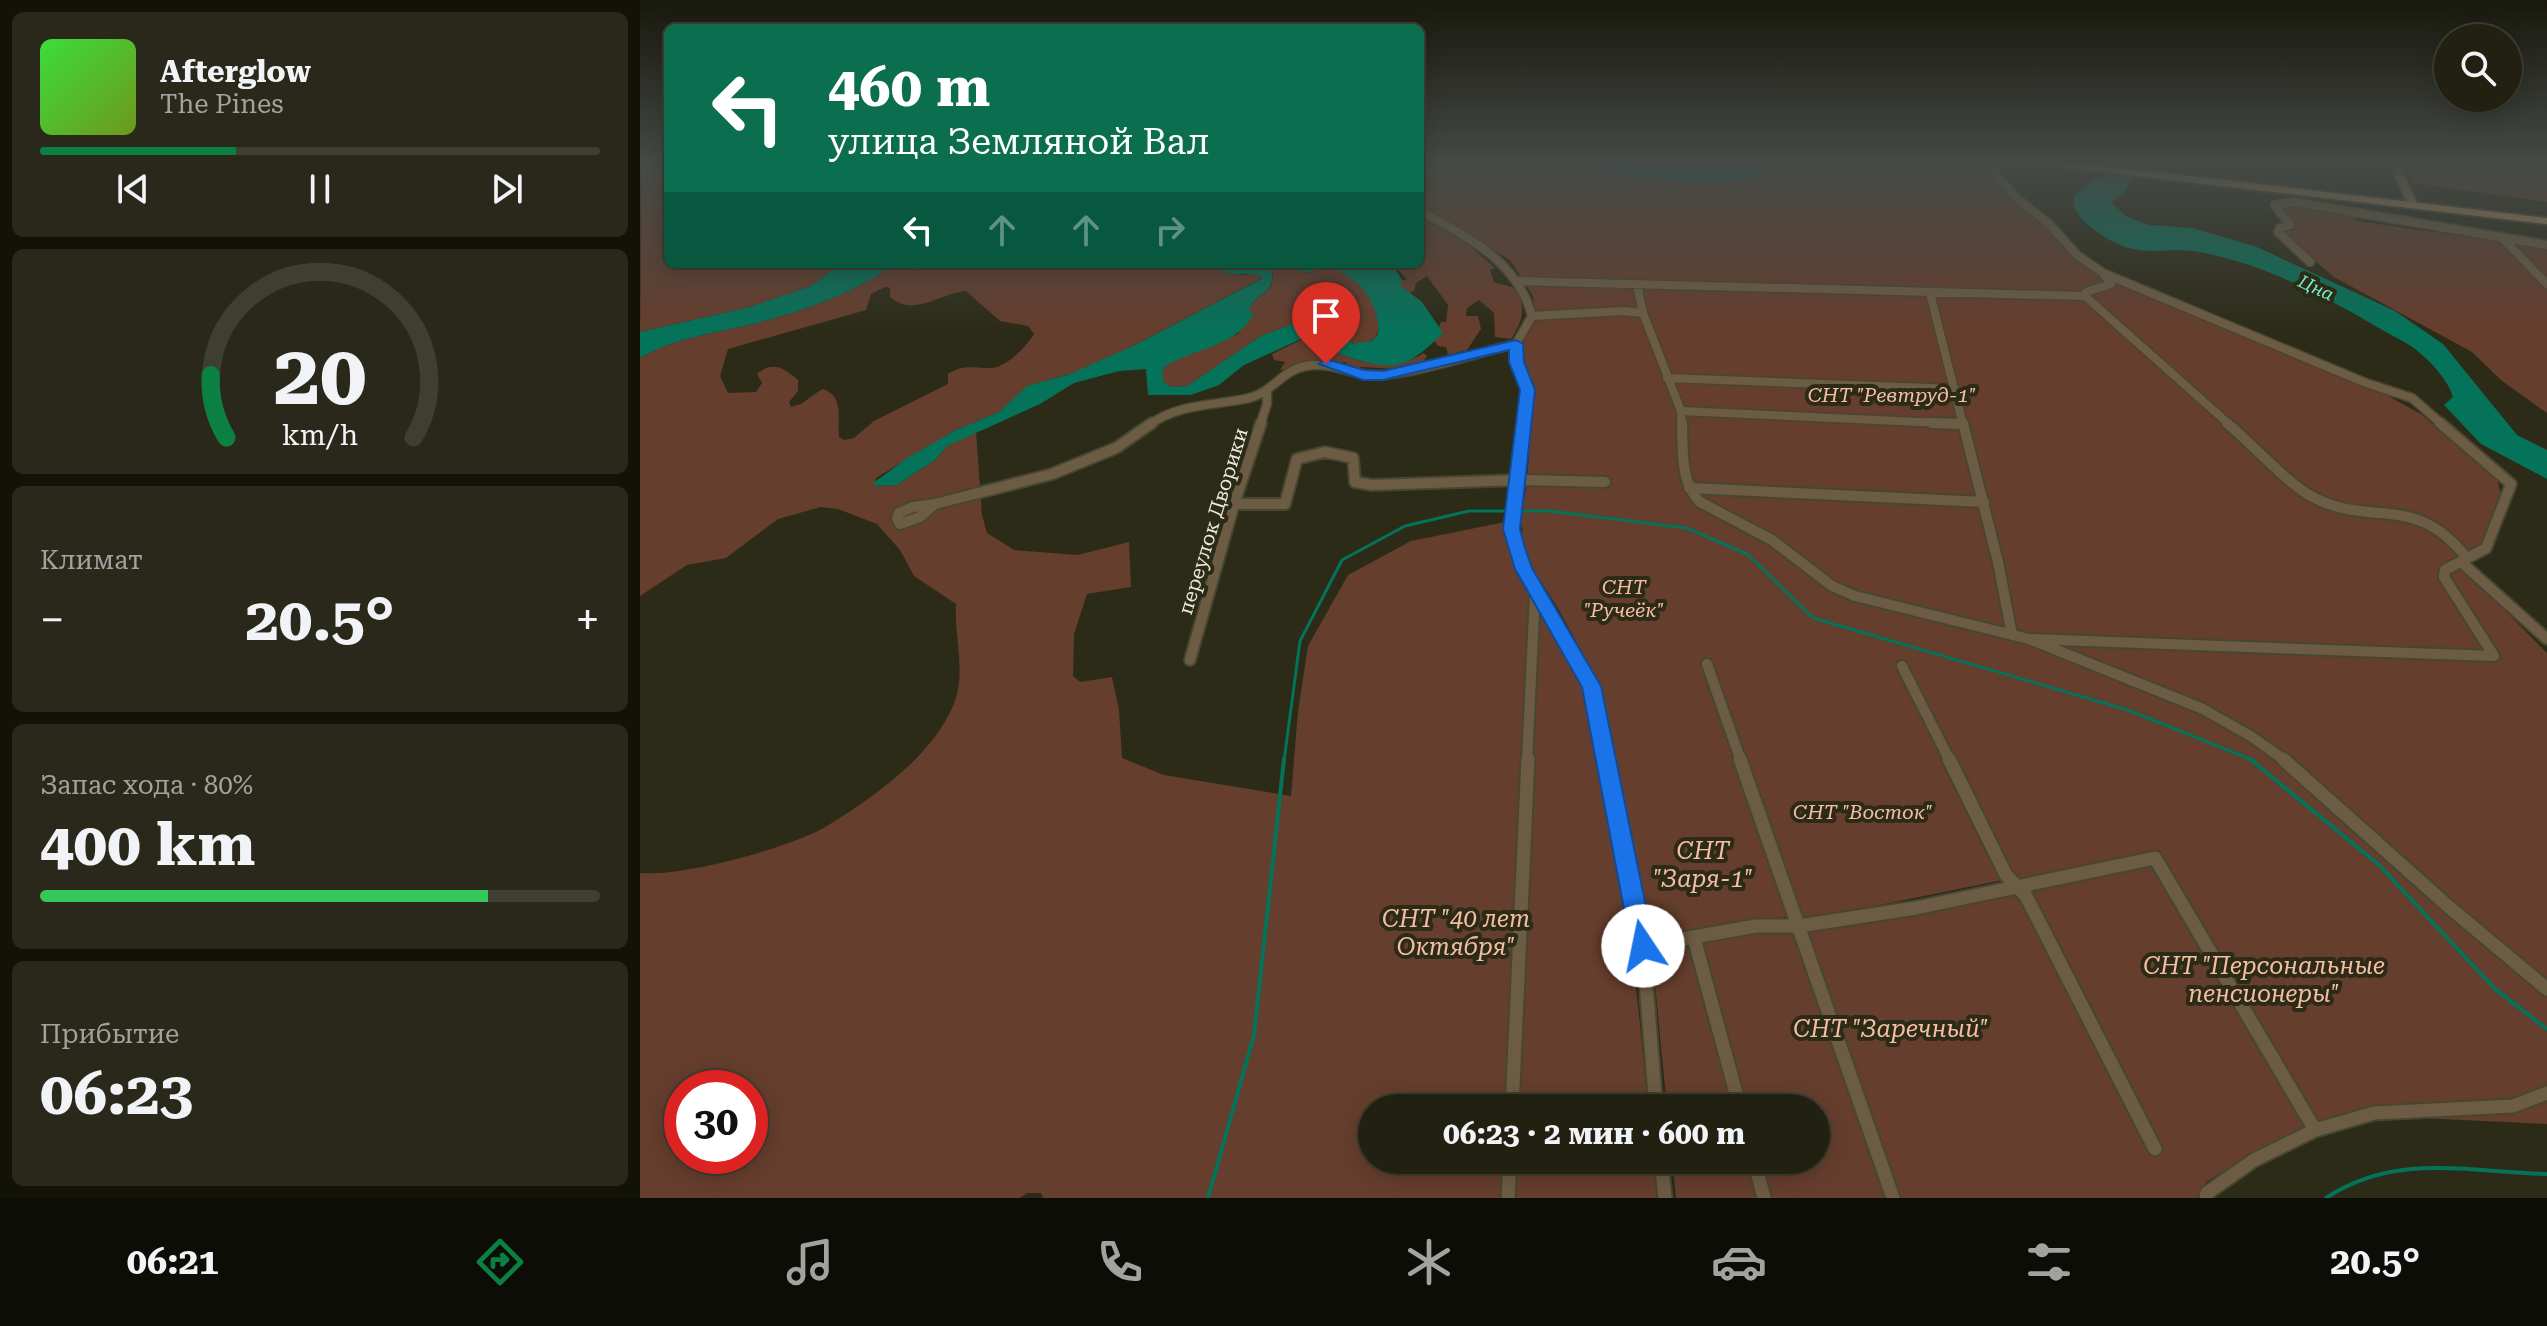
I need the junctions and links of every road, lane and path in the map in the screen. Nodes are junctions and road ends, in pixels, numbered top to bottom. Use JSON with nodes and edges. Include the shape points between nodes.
{"nodes":[{"id":1,"x":1434,"y":220,"type":"edge"},
{"id":2,"x":2044,"y":220,"type":"edge"},
{"id":3,"x":2286,"y":220,"type":"edge"},
{"id":4,"x":2408,"y":220,"type":"edge"},
{"id":5,"x":2503,"y":239,"type":"junction"},
{"id":6,"x":2547,"y":245,"type":"edge"},
{"id":7,"x":2310,"y":262,"type":"dead end"},
{"id":8,"x":2103,"y":273,"type":"junction"},
{"id":9,"x":1519,"y":281,"type":"junction"},
{"id":10,"x":2547,"y":284,"type":"edge"},
{"id":11,"x":1637,"y":285,"type":"junction"},
{"id":12,"x":1930,"y":293,"type":"junction"},
{"id":13,"x":2085,"y":296,"type":"junction"},
{"id":14,"x":1643,"y":313,"type":"junction"},
{"id":15,"x":1532,"y":316,"type":"junction"},
{"id":16,"x":1516,"y":344,"type":"junction"},
{"id":17,"x":1667,"y":378,"type":"junction"},
{"id":18,"x":1955,"y":389,"type":"junction"},
{"id":19,"x":1267,"y":392,"type":"junction"},
{"id":20,"x":1681,"y":411,"type":"junction"},
{"id":21,"x":1963,"y":424,"type":"junction"},
{"id":22,"x":1519,"y":480,"type":"junction"},
{"id":23,"x":1605,"y":482,"type":"dead end"},
{"id":24,"x":1689,"y":488,"type":"junction"},
{"id":25,"x":1984,"y":502,"type":"junction"},
{"id":26,"x":935,"y":504,"type":"dead end"},
{"id":27,"x":1234,"y":504,"type":"junction"},
{"id":28,"x":2464,"y":560,"type":"junction"},
{"id":29,"x":1535,"y":591,"type":"junction"},
{"id":30,"x":2012,"y":635,"type":"junction"},
{"id":31,"x":2029,"y":639,"type":"junction"},
{"id":32,"x":2547,"y":639,"type":"edge"},
{"id":33,"x":1190,"y":660,"type":"dead end"},
{"id":34,"x":1707,"y":664,"type":"dead end"},
{"id":35,"x":1902,"y":666,"type":"dead end"},
{"id":36,"x":2016,"y":887,"type":"junction"},
{"id":37,"x":1799,"y":926,"type":"junction"},
{"id":38,"x":1694,"y":938,"type":"junction"},
{"id":39,"x":1643,"y":946,"type":"junction"},
{"id":40,"x":2547,"y":989,"type":"edge"},
{"id":41,"x":2547,"y":1093,"type":"edge"},
{"id":42,"x":1513,"y":1094,"type":"edge"},
{"id":43,"x":1655,"y":1094,"type":"edge"},
{"id":44,"x":1736,"y":1094,"type":"edge"},
{"id":45,"x":2315,"y":1130,"type":"junction"},
{"id":46,"x":2155,"y":1149,"type":"dead end"},
{"id":47,"x":1509,"y":1174,"type":"edge"},
{"id":48,"x":1662,"y":1174,"type":"edge"},
{"id":49,"x":1758,"y":1174,"type":"edge"},
{"id":50,"x":1508,"y":1198,"type":"edge"},
{"id":51,"x":1665,"y":1198,"type":"edge"},
{"id":52,"x":1764,"y":1198,"type":"edge"},
{"id":53,"x":1893,"y":1198,"type":"edge"},
{"id":54,"x":2206,"y":1198,"type":"edge"}],
"edges":[{"from":1,"to":9,"type":"street","via":[[1486,252]]},
{"from":2,"to":8,"type":"street"},
{"from":3,"to":7,"type":"street","via":[[2290,225],[2278,232]]},
{"from":4,"to":5,"type":"street"},
{"from":5,"to":6,"type":"street"},
{"from":5,"to":10,"type":"street"},
{"from":8,"to":13,"type":"street","via":[[2111,284]]},
{"from":8,"to":28,"type":"street","via":[[2412,398],[2511,484],[2486,548]]},
{"from":9,"to":11,"type":"street"},
{"from":9,"to":15,"type":"street"},
{"from":11,"to":12,"type":"street"},
{"from":11,"to":14,"type":"street"},
{"from":12,"to":13,"type":"street"},
{"from":12,"to":18,"type":"street"},
{"from":13,"to":28,"type":"street","via":[[2309,495],[2337,506],[2429,521],[2441,527]]},
{"from":14,"to":15,"type":"street"},
{"from":14,"to":17,"type":"street"},
{"from":15,"to":16,"type":"street"},
{"from":16,"to":19,"type":"street","via":[[1383,375],[1350,372],[1332,364],[1304,366],[1286,373]]},
{"from":16,"to":22,"type":"street","via":[[1528,390]]},
{"from":17,"to":18,"type":"street"},
{"from":17,"to":20,"type":"street"},
{"from":18,"to":21,"type":"street"},
{"from":19,"to":26,"type":"street","via":[[1179,408],[1096,458]]},
{"from":19,"to":27,"type":"street","name":"переулок Дворики"},
{"from":20,"to":21,"type":"street"},
{"from":20,"to":24,"type":"street"},
{"from":21,"to":25,"type":"street"},
{"from":22,"to":23,"type":"street"},
{"from":22,"to":27,"type":"street","via":[[1372,485],[1355,482],[1353,458],[1305,454],[1294,465],[1285,504]]},
{"from":22,"to":29,"type":"street","via":[[1512,529]]},
{"from":24,"to":25,"type":"street"},
{"from":24,"to":30,"type":"street","via":[[1709,508],[1772,540],[1832,586]]},
{"from":25,"to":30,"type":"street"},
{"from":27,"to":33,"type":"street","name":"переулок Дворики"},
{"from":28,"to":31,"type":"street","via":[[2445,570],[2444,577],[2492,649],[2494,656],[2488,658]]},
{"from":28,"to":32,"type":"street"},
{"from":29,"to":39,"type":"street","via":[[1591,686]]},
{"from":29,"to":42,"type":"street"},
{"from":30,"to":31,"type":"street"},
{"from":31,"to":40,"type":"street","via":[[2203,709],[2252,737],[2298,770]]},
{"from":34,"to":37,"type":"street"},
{"from":35,"to":36,"type":"street"},
{"from":36,"to":37,"type":"street"},
{"from":36,"to":45,"type":"street","via":[[2155,858]]},
{"from":36,"to":46,"type":"street","via":[[2026,896],[2079,994]]},
{"from":37,"to":38,"type":"street","via":[[1756,926]]},
{"from":37,"to":53,"type":"street"},
{"from":38,"to":39,"type":"street"},
{"from":38,"to":44,"type":"street"},
{"from":39,"to":43,"type":"street"},
{"from":41,"to":45,"type":"street","via":[[2513,1106],[2374,1113]]},
{"from":45,"to":54,"type":"street","via":[[2254,1160]]},
{"from":47,"to":50,"type":"street"},
{"from":48,"to":51,"type":"street"},
{"from":49,"to":52,"type":"street"}]}
